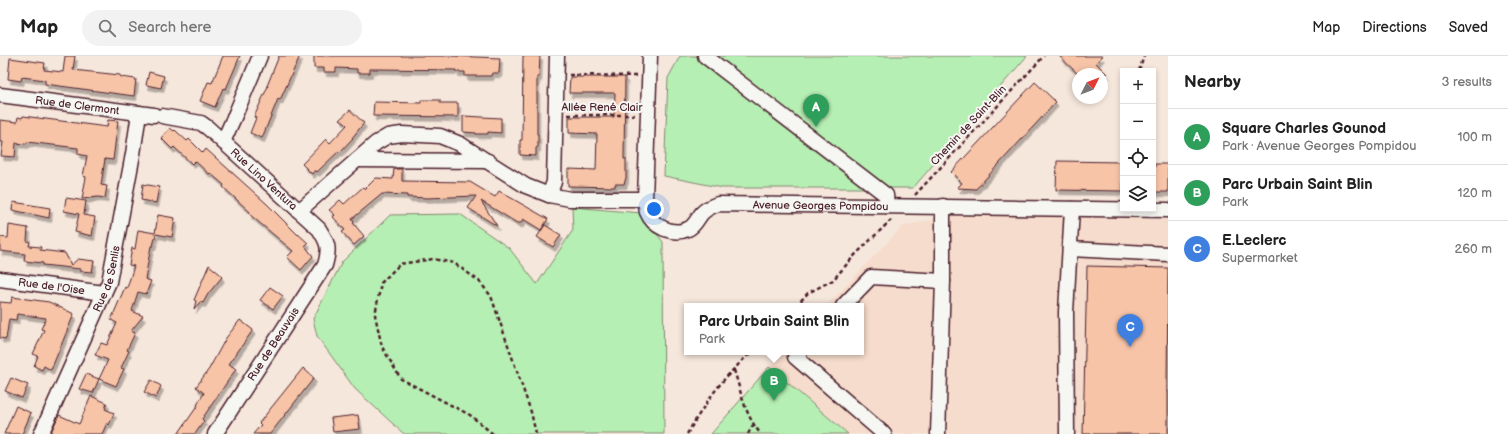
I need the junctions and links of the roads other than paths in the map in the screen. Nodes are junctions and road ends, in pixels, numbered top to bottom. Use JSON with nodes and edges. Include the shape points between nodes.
{"nodes":[{"id":1,"x":260,"y":56,"type":"edge"},
{"id":2,"x":557,"y":56,"type":"edge"},
{"id":3,"x":650,"y":56,"type":"edge"},
{"id":4,"x":705,"y":56,"type":"edge"},
{"id":5,"x":0,"y":95,"type":"edge"},
{"id":6,"x":139,"y":113,"type":"junction"},
{"id":7,"x":158,"y":115,"type":"joint"},
{"id":8,"x":223,"y":142,"type":"junction"},
{"id":9,"x":357,"y":160,"type":"junction"},
{"id":10,"x":488,"y":162,"type":"junction"},
{"id":11,"x":549,"y":195,"type":"junction"},
{"id":12,"x":645,"y":199,"type":"junction"},
{"id":13,"x":887,"y":206,"type":"junction"},
{"id":14,"x":943,"y":206,"type":"junction"},
{"id":15,"x":1072,"y":209,"type":"junction"},
{"id":16,"x":1168,"y":210,"type":"edge"},
{"id":17,"x":299,"y":211,"type":"junction"},
{"id":18,"x":1070,"y":249,"type":"junction"},
{"id":19,"x":1168,"y":254,"type":"edge"},
{"id":20,"x":0,"y":279,"type":"edge"},
{"id":21,"x":943,"y":281,"type":"junction"},
{"id":22,"x":104,"y":293,"type":"junction"},
{"id":23,"x":846,"y":303,"type":"edge"},
{"id":24,"x":796,"y":355,"type":"edge"},
{"id":25,"x":41,"y":434,"type":"edge"},
{"id":26,"x":215,"y":434,"type":"edge"},
{"id":27,"x":884,"y":434,"type":"edge"},
{"id":28,"x":938,"y":434,"type":"edge"},
{"id":29,"x":1067,"y":434,"type":"edge"}],
"edges":[{"from":1,"to":8,"type":"street"},
{"from":2,"to":11,"type":"street","via":[[554,182]]},
{"from":3,"to":12,"type":"street","name":"Avenue Georges Pompidou"},
{"from":4,"to":13,"type":"street","via":[[886,195]]},
{"from":5,"to":6,"type":"street","name":"Rue de Clermont"},
{"from":6,"to":7,"type":"street","name":"Rue de Clermont"},
{"from":6,"to":22,"type":"street","name":"Rue de Senlis","via":[[109,282]]},
{"from":7,"to":8,"type":"street","name":"Rue Lino Ventura","via":[[201,123]]},
{"from":8,"to":17,"type":"street","name":"Rue Lino Ventura"},
{"from":9,"to":10,"type":"street"},
{"from":9,"to":10,"type":"street","name":"Rue Lino Ventura","via":[[388,136],[402,134],[440,136],[460,144]]},
{"from":9,"to":17,"type":"street","name":"Rue Lino Ventura"},
{"from":10,"to":11,"type":"street","name":"Rue Lino Ventura","via":[[526,186]]},
{"from":11,"to":12,"type":"street","name":"Rue Lino Ventura","via":[[570,199]]},
{"from":12,"to":13,"type":"street","name":"Avenue Georges Pompidou","via":[[653,222],[666,230],[678,232],[689,229],[701,214],[718,204]]},
{"from":13,"to":14,"type":"street","name":"Avenue Georges Pompidou"},
{"from":14,"to":15,"type":"street","name":"Avenue Georges Pompidou"},
{"from":14,"to":21,"type":"street"},
{"from":15,"to":16,"type":"street","name":"Avenue Georges Pompidou"},
{"from":15,"to":18,"type":"street"},
{"from":17,"to":26,"type":"street","name":"Rue de Beauvais","via":[[319,229],[327,242],[325,265]]},
{"from":18,"to":19,"type":"street"},
{"from":18,"to":29,"type":"street","via":[[1066,312]]},
{"from":20,"to":22,"type":"street","name":"Rue de l'Oise"},
{"from":21,"to":23,"type":"street","via":[[871,276]]},
{"from":21,"to":28,"type":"street"},
{"from":22,"to":25,"type":"street","name":"Rue de Senlis"},
{"from":24,"to":27,"type":"street"}]}
